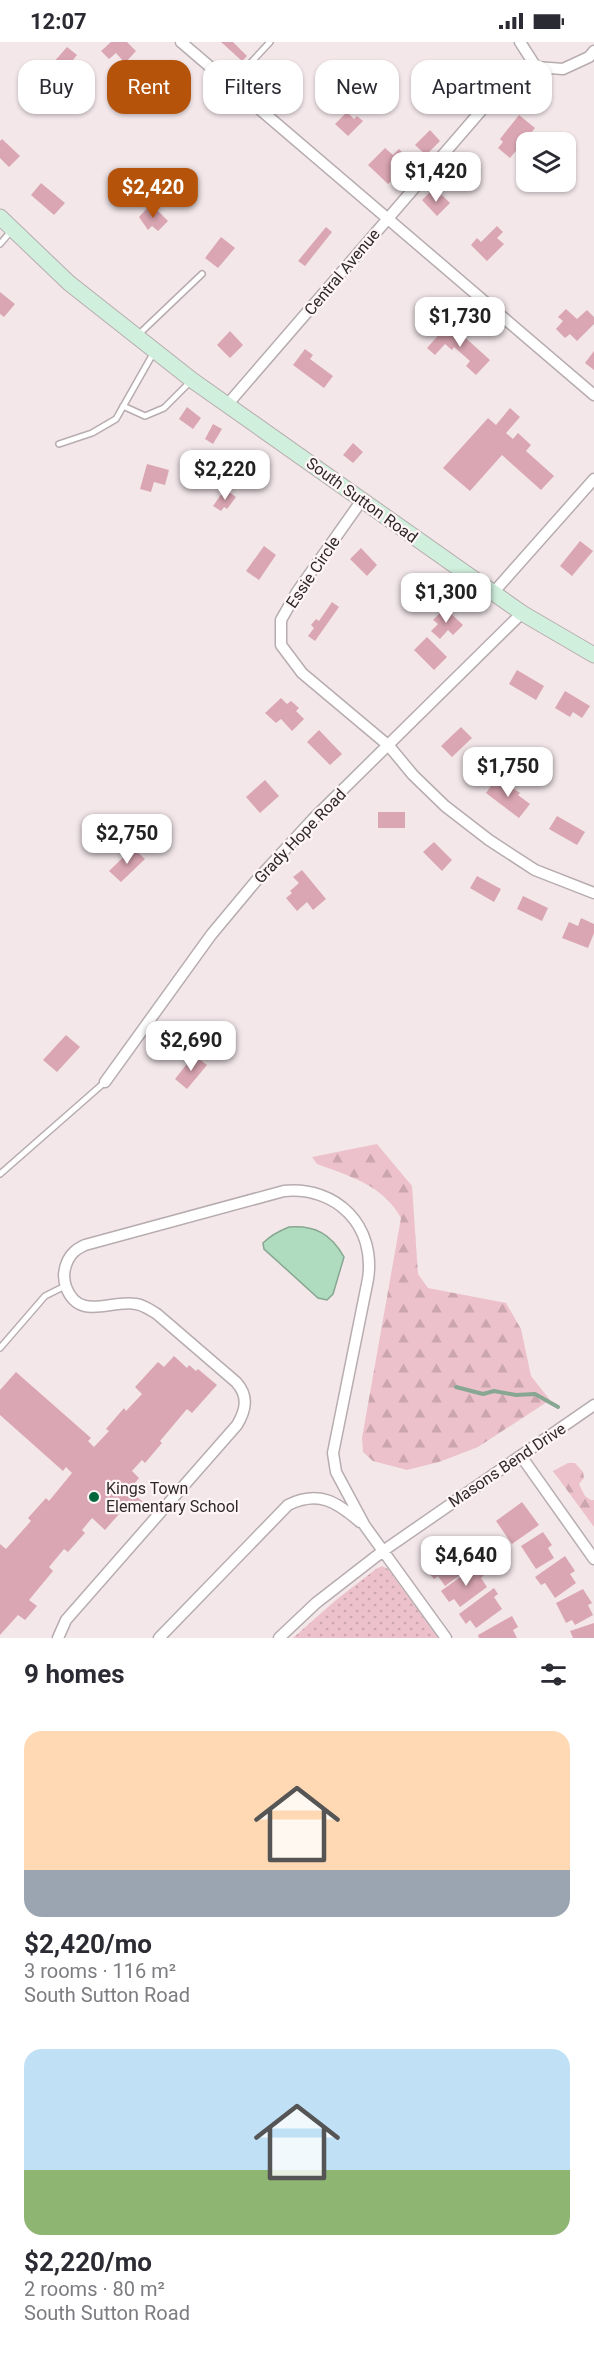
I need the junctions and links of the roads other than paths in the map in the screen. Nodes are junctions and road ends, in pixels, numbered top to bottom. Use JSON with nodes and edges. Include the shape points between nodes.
{"nodes":[{"id":1,"x":181,"y":42,"type":"edge"},
{"id":2,"x":270,"y":42,"type":"edge"},
{"id":3,"x":520,"y":42,"type":"edge"},
{"id":4,"x":594,"y":51,"type":"edge"},
{"id":5,"x":203,"y":60,"type":"edge"},
{"id":6,"x":253,"y":60,"type":"edge"},
{"id":7,"x":532,"y":60,"type":"edge"},
{"id":8,"x":552,"y":68,"type":"edge"},
{"id":9,"x":266,"y":114,"type":"edge"},
{"id":10,"x":478,"y":114,"type":"edge"},
{"id":11,"x":0,"y":217,"type":"edge"},
{"id":12,"x":388,"y":218,"type":"junction"},
{"id":13,"x":13,"y":229,"type":"junction"},
{"id":14,"x":0,"y":244,"type":"edge"},
{"id":15,"x":202,"y":274,"type":"dead end"},
{"id":16,"x":136,"y":336,"type":"junction"},
{"id":17,"x":155,"y":351,"type":"junction"},
{"id":18,"x":192,"y":380,"type":"junction"},
{"id":19,"x":594,"y":395,"type":"edge"},
{"id":20,"x":227,"y":405,"type":"junction"},
{"id":21,"x":123,"y":406,"type":"junction"},
{"id":22,"x":59,"y":444,"type":"dead end"},
{"id":23,"x":594,"y":479,"type":"edge"},
{"id":24,"x":362,"y":500,"type":"junction"},
{"id":25,"x":493,"y":593,"type":"junction"},
{"id":26,"x":522,"y":614,"type":"junction"},
{"id":27,"x":594,"y":655,"type":"edge"},
{"id":28,"x":389,"y":746,"type":"junction"},
{"id":29,"x":594,"y":893,"type":"edge"},
{"id":30,"x":105,"y":1082,"type":"joint"},
{"id":31,"x":0,"y":1174,"type":"edge"},
{"id":32,"x":66,"y":1286,"type":"junction"},
{"id":33,"x":0,"y":1348,"type":"edge"},
{"id":34,"x":594,"y":1405,"type":"edge"},
{"id":35,"x":521,"y":1456,"type":"junction"},
{"id":36,"x":365,"y":1526,"type":"junction"},
{"id":37,"x":382,"y":1551,"type":"junction"},
{"id":38,"x":594,"y":1559,"type":"edge"},
{"id":39,"x":58,"y":1638,"type":"edge"},
{"id":40,"x":159,"y":1638,"type":"edge"},
{"id":41,"x":279,"y":1638,"type":"edge"},
{"id":42,"x":446,"y":1638,"type":"edge"}],
"edges":[{"from":1,"to":5,"type":"street"},
{"from":2,"to":6,"type":"lane"},
{"from":3,"to":7,"type":"street"},
{"from":4,"to":8,"type":"street","via":[[563,69]]},
{"from":9,"to":12,"type":"street"},
{"from":10,"to":12,"type":"street","name":"Central Avenue"},
{"from":11,"to":13,"type":"main road","name":"South Sutton Road"},
{"from":12,"to":19,"type":"street"},
{"from":12,"to":20,"type":"street","name":"Central Avenue"},
{"from":13,"to":14,"type":"lane"},
{"from":13,"to":16,"type":"main road","name":"South Sutton Road","via":[[69,283]]},
{"from":15,"to":16,"type":"lane"},
{"from":16,"to":17,"type":"main road","name":"South Sutton Road"},
{"from":17,"to":18,"type":"main road","name":"South Sutton Road"},
{"from":17,"to":21,"type":"lane"},
{"from":18,"to":20,"type":"main road","name":"South Sutton Road"},
{"from":18,"to":21,"type":"lane","via":[[164,408],[145,416]]},
{"from":20,"to":24,"type":"main road","name":"South Sutton Road"},
{"from":21,"to":22,"type":"lane","via":[[116,419],[92,433]]},
{"from":23,"to":25,"type":"street"},
{"from":24,"to":25,"type":"main road","name":"South Sutton Road"},
{"from":24,"to":28,"type":"street","name":"Essie Circle","via":[[281,620],[280,645],[302,673]]},
{"from":25,"to":26,"type":"main road","name":"South Sutton Road"},
{"from":26,"to":27,"type":"main road","name":"South Sutton Road"},
{"from":26,"to":28,"type":"street","name":"Grady Hope Road"},
{"from":28,"to":29,"type":"street","name":"Essie Circle","via":[[445,806],[489,840],[535,870]]},
{"from":28,"to":30,"type":"street","name":"Grady Hope Road","via":[[256,881]]},
{"from":30,"to":31,"type":"lane"},
{"from":32,"to":33,"type":"lane","via":[[45,1296]]},
{"from":32,"to":36,"type":"street","via":[[64,1270],[71,1254],[100,1240],[284,1191],[317,1193],[344,1209],[366,1242],[370,1268],[333,1464]]},
{"from":32,"to":39,"type":"street","via":[[72,1297],[89,1307],[136,1304],[157,1314],[242,1388],[245,1409],[237,1425],[66,1620]]},
{"from":34,"to":35,"type":"street","name":"Masons Bend Drive"},
{"from":35,"to":37,"type":"street","name":"Masons Bend Drive"},
{"from":35,"to":38,"type":"street"},
{"from":36,"to":37,"type":"street"},
{"from":36,"to":40,"type":"street","via":[[338,1504],[323,1499],[305,1499],[288,1505]]},
{"from":37,"to":41,"type":"street","name":"Masons Bend Drive"},
{"from":37,"to":42,"type":"street"}]}
